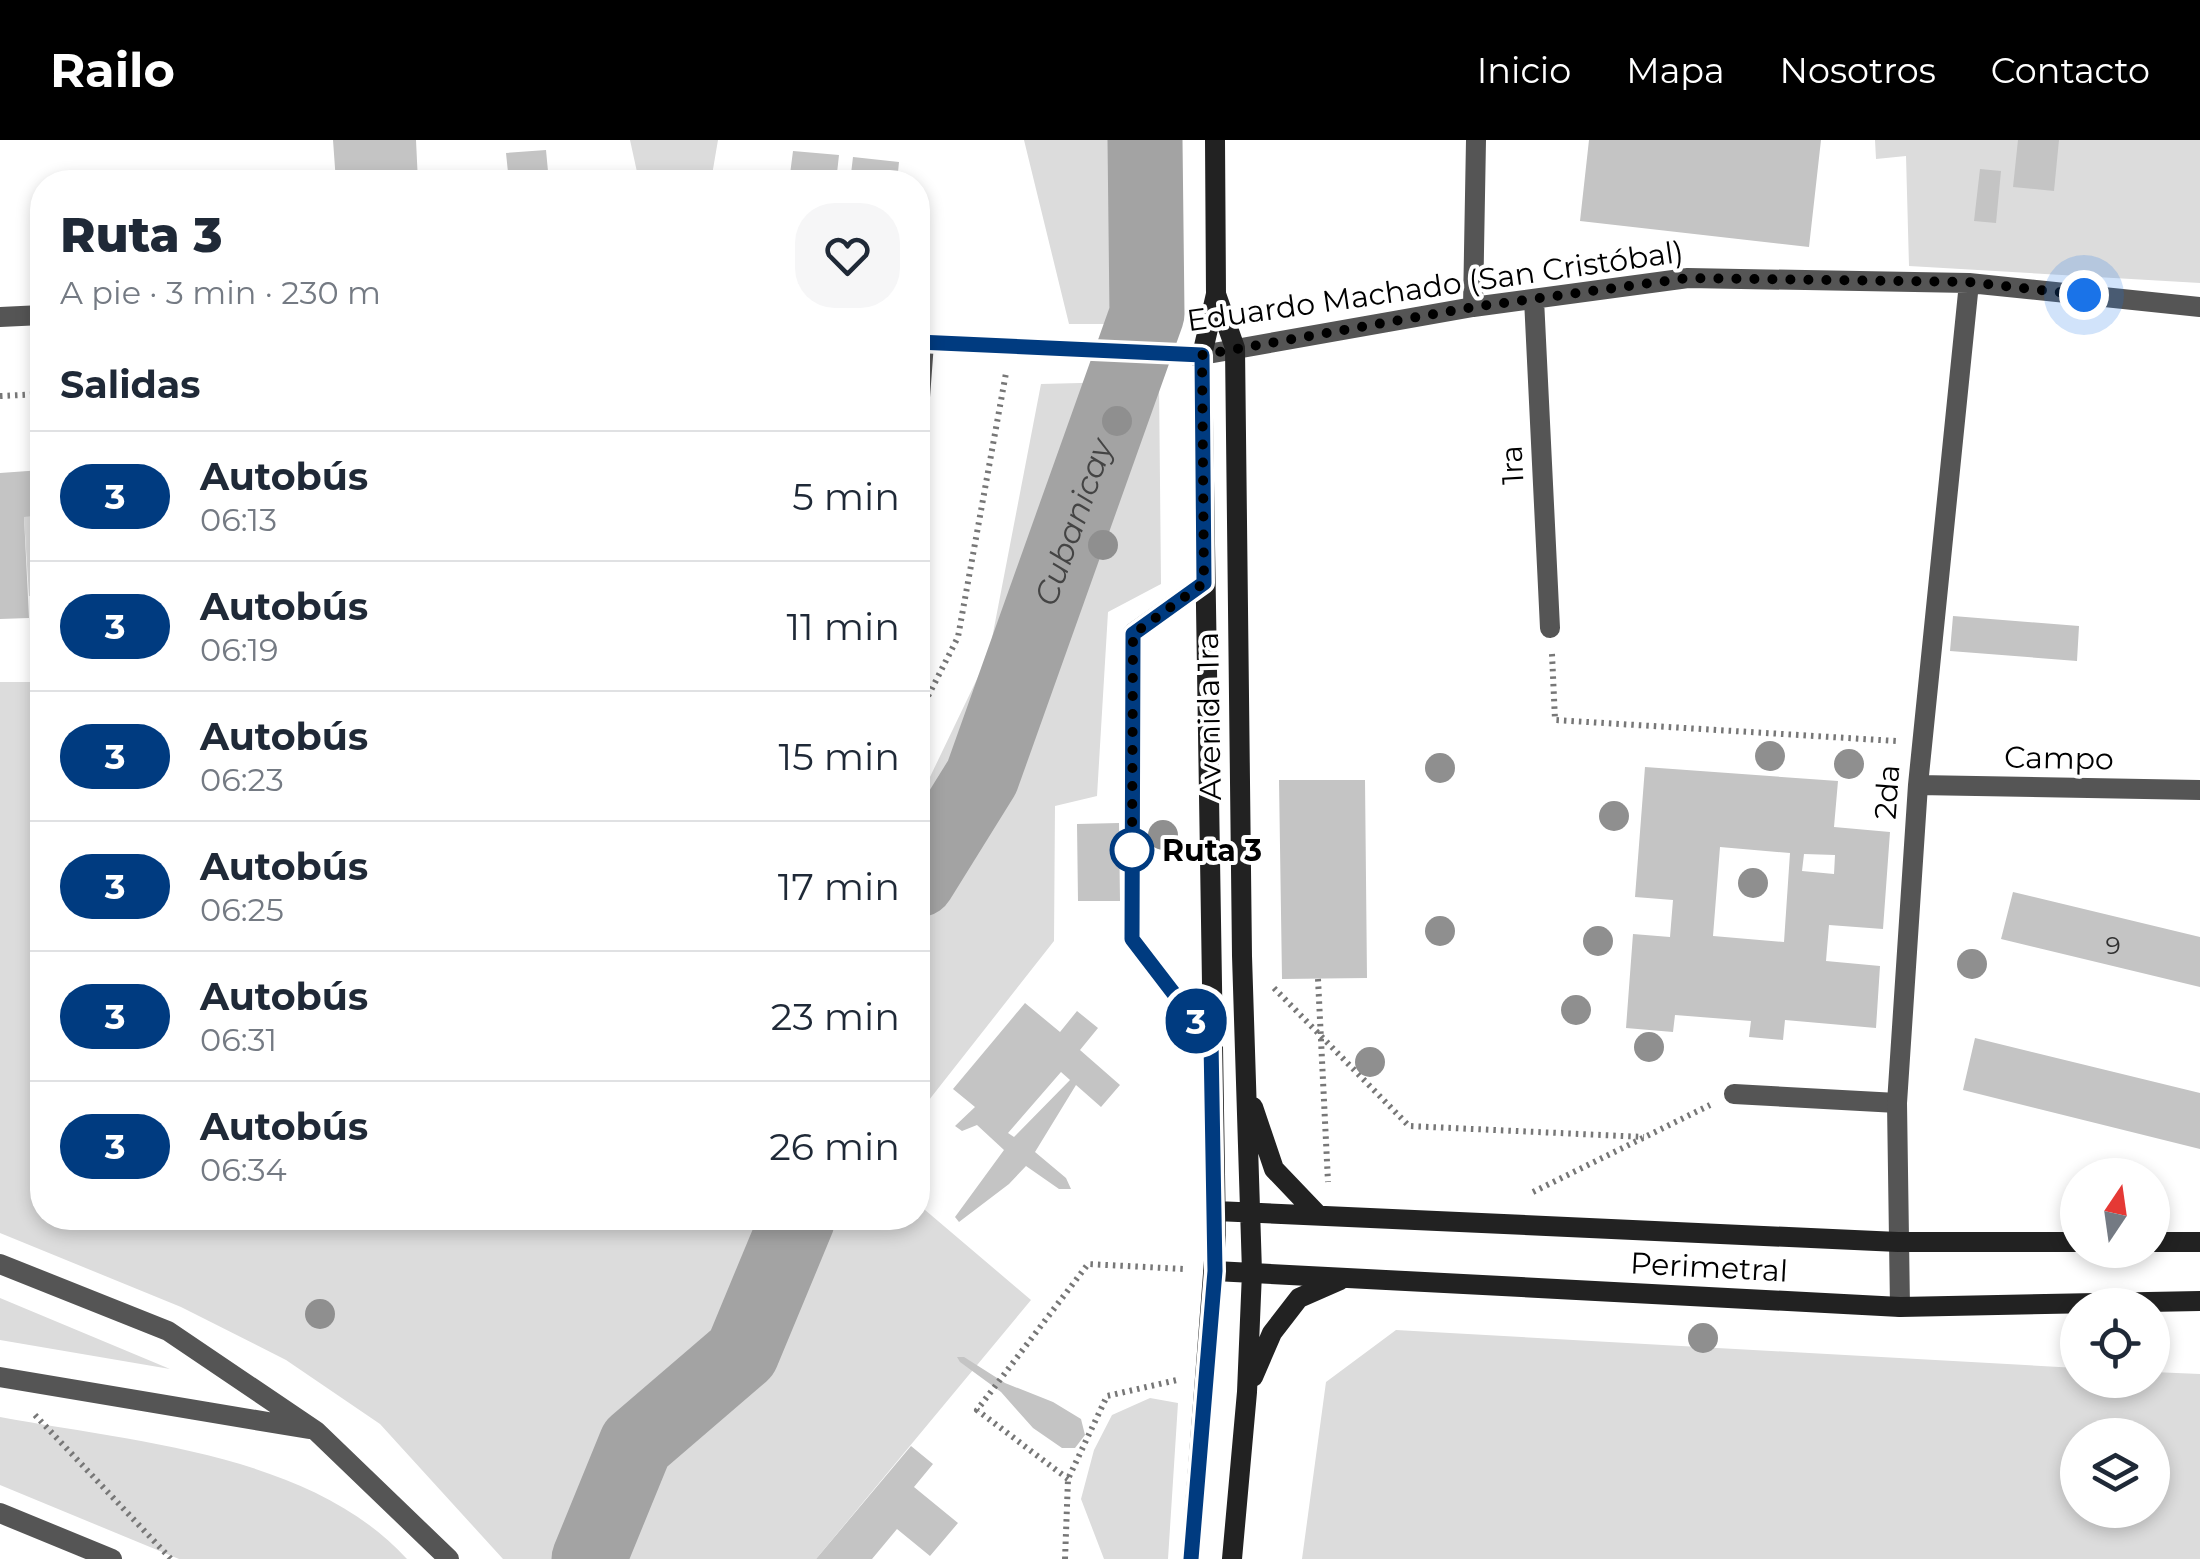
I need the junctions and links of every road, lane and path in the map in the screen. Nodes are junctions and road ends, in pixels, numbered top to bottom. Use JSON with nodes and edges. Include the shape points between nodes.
{"nodes":[{"id":1,"x":1215,"y":140,"type":"edge"},
{"id":2,"x":1476,"y":140,"type":"edge"},
{"id":3,"x":1969,"y":282,"type":"junction"},
{"id":4,"x":1216,"y":294,"type":"junction"},
{"id":5,"x":1534,"y":299,"type":"junction"},
{"id":6,"x":1474,"y":307,"type":"junction"},
{"id":7,"x":2200,"y":307,"type":"edge"},
{"id":8,"x":30,"y":316,"type":"edge"},
{"id":9,"x":0,"y":317,"type":"edge"},
{"id":10,"x":930,"y":343,"type":"edge"},
{"id":11,"x":1010,"y":347,"type":"junction"},
{"id":12,"x":1235,"y":348,"type":"junction"},
{"id":13,"x":1202,"y":355,"type":"junction"},
{"id":14,"x":30,"y":395,"type":"edge"},
{"id":15,"x":0,"y":396,"type":"edge"},
{"id":16,"x":1204,"y":583,"type":"junction"},
{"id":17,"x":1550,"y":628,"type":"joint"},
{"id":18,"x":930,"y":692,"type":"edge"},
{"id":19,"x":1921,"y":742,"type":"junction"},
{"id":20,"x":1918,"y":786,"type":"junction"},
{"id":21,"x":2200,"y":790,"type":"edge"},
{"id":22,"x":1242,"y":956,"type":"junction"},
{"id":23,"x":1318,"y":979,"type":"dead end"},
{"id":24,"x":1321,"y":1037,"type":"junction"},
{"id":25,"x":1211,"y":1042,"type":"junction"},
{"id":26,"x":1245,"y":1084,"type":"junction"},
{"id":27,"x":1734,"y":1094,"type":"joint"},
{"id":28,"x":1898,"y":1102,"type":"junction"},
{"id":29,"x":1644,"y":1137,"type":"junction"},
{"id":30,"x":1526,"y":1196,"type":"dead end"},
{"id":31,"x":1216,"y":1211,"type":"junction"},
{"id":32,"x":1251,"y":1212,"type":"junction"},
{"id":33,"x":1323,"y":1214,"type":"junction"},
{"id":34,"x":1898,"y":1242,"type":"junction"},
{"id":35,"x":2060,"y":1242,"type":"edge"},
{"id":36,"x":2170,"y":1242,"type":"edge"},
{"id":37,"x":2200,"y":1242,"type":"edge"},
{"id":38,"x":0,"y":1264,"type":"edge"},
{"id":39,"x":1215,"y":1271,"type":"junction"},
{"id":40,"x":1252,"y":1272,"type":"junction"},
{"id":41,"x":1346,"y":1278,"type":"junction"},
{"id":42,"x":2200,"y":1301,"type":"edge"},
{"id":43,"x":1900,"y":1307,"type":"junction"},
{"id":44,"x":1208,"y":1372,"type":"junction"},
{"id":45,"x":0,"y":1377,"type":"edge"},
{"id":46,"x":1247,"y":1392,"type":"junction"},
{"id":47,"x":26,"y":1406,"type":"dead end"},
{"id":48,"x":316,"y":1431,"type":"junction"},
{"id":49,"x":1068,"y":1479,"type":"junction"},
{"id":50,"x":0,"y":1513,"type":"edge"},
{"id":51,"x":92,"y":1555,"type":"edge"},
{"id":52,"x":112,"y":1559,"type":"edge"},
{"id":53,"x":170,"y":1559,"type":"edge"},
{"id":54,"x":449,"y":1559,"type":"edge"},
{"id":55,"x":1066,"y":1559,"type":"edge"},
{"id":56,"x":1191,"y":1559,"type":"edge"},
{"id":57,"x":1232,"y":1559,"type":"edge"}],
"edges":[{"from":1,"to":4,"type":"main road","name":"Avenida 1ra"},
{"from":2,"to":6,"type":"street"},
{"from":3,"to":5,"type":"street","name":"Eduardo Machado (San Cristóbal)","via":[[1688,278]]},
{"from":3,"to":7,"type":"street","name":"Eduardo Machado (San Cristóbal)"},
{"from":3,"to":19,"type":"street","name":"2da"},
{"from":4,"to":12,"type":"main road","name":"Avenida 1ra"},
{"from":4,"to":13,"type":"main road","name":"Avenida 1ra"},
{"from":5,"to":6,"type":"street","name":"Eduardo Machado (San Cristóbal)"},
{"from":5,"to":17,"type":"street","name":"1ra"},
{"from":6,"to":12,"type":"street","name":"Eduardo Machado (San Cristóbal)"},
{"from":8,"to":9,"type":"street"},
{"from":10,"to":11,"type":"street","name":"Eduardo Machado (San Cristóbal)"},
{"from":11,"to":13,"type":"street","name":"Eduardo Machado (San Cristóbal)"},
{"from":11,"to":18,"type":"path","via":[[958,636]]},
{"from":12,"to":13,"type":"street","name":"Eduardo Machado (San Cristóbal)"},
{"from":12,"to":22,"type":"main road","name":"Avenida 1ra"},
{"from":13,"to":16,"type":"main road","name":"Avenida 1ra"},
{"from":14,"to":15,"type":"path"},
{"from":16,"to":25,"type":"main road","name":"Avenida 1ra"},
{"from":16,"to":25,"type":"street","via":[[1133,634],[1132,939]]},
{"from":17,"to":19,"type":"path","via":[[1555,720]]},
{"from":19,"to":20,"type":"street","name":"2da"},
{"from":20,"to":21,"type":"street","name":"Campo"},
{"from":20,"to":28,"type":"street","name":"2da"},
{"from":22,"to":24,"type":"path"},
{"from":22,"to":26,"type":"main road","name":"Avenida 1ra"},
{"from":23,"to":24,"type":"path"},
{"from":24,"to":29,"type":"path","via":[[1410,1126]]},
{"from":24,"to":33,"type":"path"},
{"from":25,"to":31,"type":"main road","name":"Avenida 1ra"},
{"from":26,"to":32,"type":"main road","name":"Avenida 1ra"},
{"from":26,"to":33,"type":"main road","via":[[1274,1169]]},
{"from":27,"to":28,"type":"street"},
{"from":27,"to":29,"type":"path"},
{"from":28,"to":34,"type":"street","name":"2da"},
{"from":29,"to":30,"type":"path"},
{"from":31,"to":32,"type":"main road","name":"Perimetral"},
{"from":31,"to":39,"type":"main road","name":"Avenida 1ra"},
{"from":32,"to":33,"type":"main road","name":"Perimetral"},
{"from":32,"to":40,"type":"main road","name":"Avenida 1ra"},
{"from":33,"to":34,"type":"main road","name":"Perimetral"},
{"from":34,"to":35,"type":"main road","name":"Perimetral"},
{"from":34,"to":43,"type":"street","name":"2da"},
{"from":36,"to":37,"type":"main road"},
{"from":38,"to":48,"type":"street","via":[[168,1331]]},
{"from":39,"to":40,"type":"main road","name":"Perimetral"},
{"from":39,"to":44,"type":"main road","name":"Avenida 1ra"},
{"from":39,"to":49,"type":"path","via":[[1088,1264],[977,1410]]},
{"from":40,"to":41,"type":"main road","name":"Perimetral"},
{"from":40,"to":46,"type":"main road","name":"Avenida 1ra"},
{"from":41,"to":43,"type":"main road","name":"Perimetral"},
{"from":41,"to":46,"type":"main road","via":[[1299,1298],[1272,1332]]},
{"from":42,"to":43,"type":"main road","name":"Perimetral"},
{"from":44,"to":49,"type":"path","via":[[1107,1396]]},
{"from":44,"to":56,"type":"main road","name":"Avenida 1ra"},
{"from":45,"to":48,"type":"street"},
{"from":46,"to":57,"type":"main road","name":"Avenida 1ra"},
{"from":47,"to":53,"type":"path"},
{"from":48,"to":54,"type":"street"},
{"from":49,"to":55,"type":"path"},
{"from":50,"to":51,"type":"street"},
{"from":51,"to":52,"type":"street"}]}
